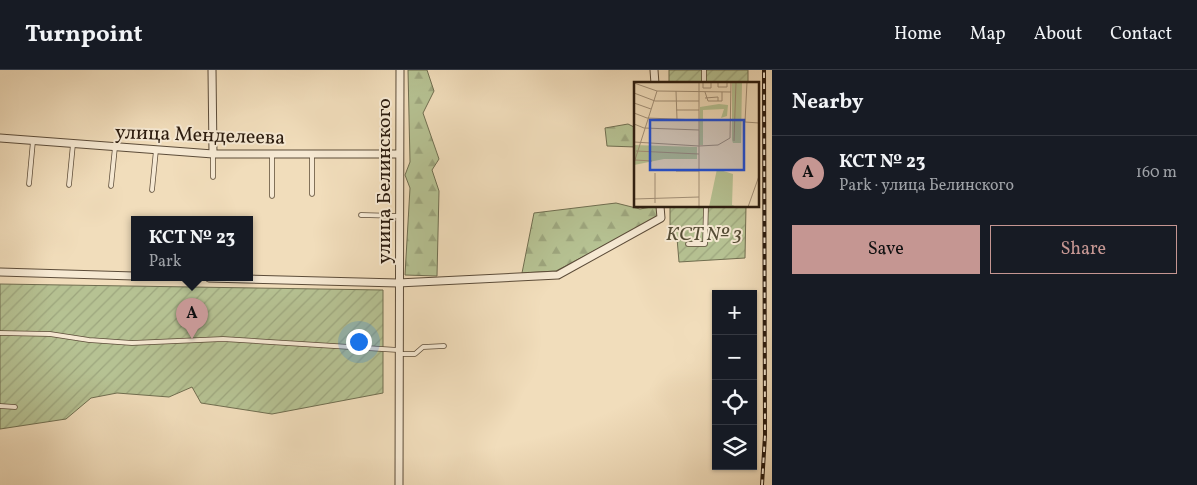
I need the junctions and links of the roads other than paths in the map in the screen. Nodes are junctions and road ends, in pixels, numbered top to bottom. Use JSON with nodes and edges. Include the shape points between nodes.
{"nodes":[{"id":1,"x":212,"y":70,"type":"edge"},
{"id":2,"x":400,"y":70,"type":"edge"},
{"id":3,"x":0,"y":138,"type":"edge"},
{"id":4,"x":33,"y":141,"type":"junction"},
{"id":5,"x":73,"y":144,"type":"junction"},
{"id":6,"x":115,"y":147,"type":"junction"},
{"id":7,"x":156,"y":150,"type":"junction"},
{"id":8,"x":213,"y":154,"type":"junction"},
{"id":9,"x":272,"y":154,"type":"junction"},
{"id":10,"x":312,"y":154,"type":"junction"},
{"id":11,"x":399,"y":154,"type":"junction"},
{"id":12,"x":212,"y":177,"type":"dead end"},
{"id":13,"x":29,"y":184,"type":"dead end"},
{"id":14,"x":69,"y":185,"type":"dead end"},
{"id":15,"x":112,"y":186,"type":"dead end"},
{"id":16,"x":152,"y":190,"type":"dead end"},
{"id":17,"x":312,"y":194,"type":"dead end"},
{"id":18,"x":272,"y":196,"type":"dead end"},
{"id":19,"x":660,"y":208,"type":"edge"},
{"id":20,"x":706,"y":208,"type":"edge"},
{"id":21,"x":361,"y":215,"type":"dead end"},
{"id":22,"x":399,"y":216,"type":"junction"},
{"id":23,"x":688,"y":244,"type":"dead end"},
{"id":24,"x":0,"y":272,"type":"edge"},
{"id":25,"x":131,"y":276,"type":"edge"},
{"id":26,"x":253,"y":279,"type":"edge"},
{"id":27,"x":398,"y":283,"type":"junction"},
{"id":28,"x":0,"y":333,"type":"edge"},
{"id":29,"x":444,"y":346,"type":"dead end"},
{"id":30,"x":398,"y":352,"type":"junction"},
{"id":31,"x":0,"y":406,"type":"edge"},
{"id":32,"x":15,"y":407,"type":"dead end"},
{"id":33,"x":399,"y":485,"type":"edge"}],
"edges":[{"from":1,"to":8,"type":"street"},
{"from":2,"to":11,"type":"street","name":"улица Белинского"},
{"from":3,"to":4,"type":"street","name":"улица Менделеева"},
{"from":4,"to":5,"type":"street","name":"улица Менделеева"},
{"from":4,"to":13,"type":"lane"},
{"from":5,"to":6,"type":"street","name":"улица Менделеева"},
{"from":5,"to":14,"type":"lane"},
{"from":6,"to":7,"type":"street","name":"улица Менделеева"},
{"from":6,"to":15,"type":"lane"},
{"from":7,"to":8,"type":"street","name":"улица Менделеева"},
{"from":7,"to":16,"type":"lane"},
{"from":8,"to":9,"type":"street","name":"улица Менделеева"},
{"from":8,"to":12,"type":"lane"},
{"from":9,"to":10,"type":"street","name":"улица Менделеева"},
{"from":9,"to":18,"type":"lane"},
{"from":10,"to":11,"type":"street","name":"улица Менделеева"},
{"from":10,"to":17,"type":"lane"},
{"from":11,"to":22,"type":"street","name":"улица Белинского"},
{"from":19,"to":27,"type":"street","via":[[661,218],[558,274]]},
{"from":20,"to":23,"type":"lane","via":[[705,244]]},
{"from":21,"to":22,"type":"lane"},
{"from":22,"to":27,"type":"street","name":"улица Белинского"},
{"from":24,"to":25,"type":"street"},
{"from":26,"to":27,"type":"street","name":"улица Белинского"},
{"from":27,"to":30,"type":"street"},
{"from":28,"to":30,"type":"lane","via":[[50,334],[132,343],[223,339]]},
{"from":29,"to":30,"type":"lane","via":[[423,347],[415,354]]},
{"from":30,"to":33,"type":"street"},
{"from":31,"to":32,"type":"lane"}]}
